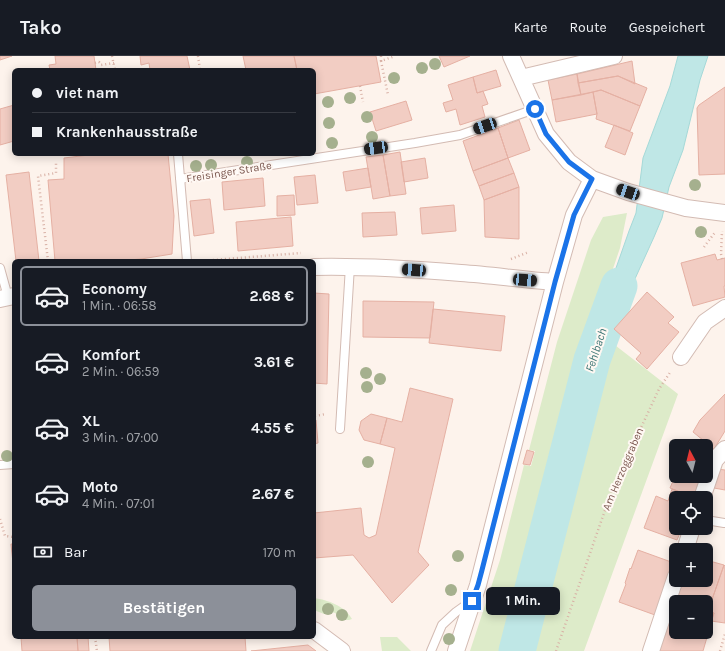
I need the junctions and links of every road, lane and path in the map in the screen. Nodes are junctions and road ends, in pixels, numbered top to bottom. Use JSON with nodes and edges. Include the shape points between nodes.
{"nodes":[{"id":1,"x":112,"y":56,"type":"edge"},
{"id":2,"x":198,"y":56,"type":"edge"},
{"id":3,"x":381,"y":56,"type":"edge"},
{"id":4,"x":395,"y":56,"type":"edge"},
{"id":5,"x":511,"y":56,"type":"edge"},
{"id":6,"x":614,"y":56,"type":"edge"},
{"id":7,"x":381,"y":61,"type":"junction"},
{"id":8,"x":95,"y":63,"type":"dead end"},
{"id":9,"x":114,"y":63,"type":"junction"},
{"id":10,"x":115,"y":68,"type":"edge"},
{"id":11,"x":200,"y":68,"type":"edge"},
{"id":12,"x":521,"y":78,"type":"junction"},
{"id":13,"x":360,"y":86,"type":"dead end"},
{"id":14,"x":388,"y":95,"type":"dead end"},
{"id":15,"x":363,"y":102,"type":"dead end"},
{"id":16,"x":535,"y":109,"type":"junction"},
{"id":17,"x":178,"y":156,"type":"edge"},
{"id":18,"x":56,"y":161,"type":"dead end"},
{"id":19,"x":180,"y":179,"type":"junction"},
{"id":20,"x":592,"y":179,"type":"junction"},
{"id":21,"x":723,"y":216,"type":"edge"},
{"id":22,"x":704,"y":246,"type":"dead end"},
{"id":23,"x":48,"y":259,"type":"edge"},
{"id":24,"x":188,"y":259,"type":"edge"},
{"id":25,"x":722,"y":259,"type":"dead end"},
{"id":26,"x":350,"y":266,"type":"junction"},
{"id":27,"x":316,"y":267,"type":"edge"},
{"id":28,"x":0,"y":268,"type":"edge"},
{"id":29,"x":555,"y":282,"type":"junction"},
{"id":30,"x":7,"y":297,"type":"edge"},
{"id":31,"x":725,"y":308,"type":"edge"},
{"id":32,"x":681,"y":357,"type":"joint"},
{"id":33,"x":340,"y":429,"type":"dead end"},
{"id":34,"x":725,"y":449,"type":"edge"},
{"id":35,"x":12,"y":464,"type":"edge"},
{"id":36,"x":0,"y":466,"type":"edge"},
{"id":37,"x":704,"y":491,"type":"edge"},
{"id":38,"x":0,"y":519,"type":"edge"},
{"id":39,"x":713,"y":522,"type":"edge"},
{"id":40,"x":724,"y":524,"type":"dead end"},
{"id":41,"x":12,"y":537,"type":"edge"},
{"id":42,"x":672,"y":587,"type":"edge"},
{"id":43,"x":472,"y":601,"type":"junction"},
{"id":44,"x":316,"y":632,"type":"edge"},
{"id":45,"x":725,"y":634,"type":"edge"},
{"id":46,"x":95,"y":639,"type":"edge"},
{"id":47,"x":97,"y":651,"type":"edge"},
{"id":48,"x":342,"y":651,"type":"edge"},
{"id":49,"x":431,"y":651,"type":"edge"},
{"id":50,"x":456,"y":651,"type":"edge"},
{"id":51,"x":556,"y":651,"type":"edge"},
{"id":52,"x":651,"y":651,"type":"edge"},
{"id":53,"x":720,"y":651,"type":"edge"}],
"edges":[{"from":1,"to":9,"type":"path"},
{"from":2,"to":11,"type":"path"},
{"from":3,"to":7,"type":"path"},
{"from":4,"to":7,"type":"path"},
{"from":5,"to":12,"type":"street"},
{"from":6,"to":12,"type":"street"},
{"from":7,"to":14,"type":"path"},
{"from":8,"to":9,"type":"path"},
{"from":9,"to":10,"type":"path"},
{"from":12,"to":16,"type":"street"},
{"from":13,"to":15,"type":"path"},
{"from":16,"to":19,"type":"lane","name":"Freisinger Straße","via":[[460,135]]},
{"from":16,"to":20,"type":"street","via":[[546,134],[569,162]]},
{"from":17,"to":19,"type":"lane"},
{"from":18,"to":23,"type":"path","via":[[56,173],[38,176]]},
{"from":19,"to":24,"type":"lane"},
{"from":20,"to":21,"type":"street","via":[[628,192]]},
{"from":20,"to":29,"type":"street","via":[[574,215]]},
{"from":21,"to":22,"type":"path"},
{"from":21,"to":25,"type":"path"},
{"from":26,"to":27,"type":"street"},
{"from":26,"to":29,"type":"street"},
{"from":26,"to":33,"type":"lane"},
{"from":28,"to":30,"type":"lane"},
{"from":29,"to":43,"type":"street"},
{"from":31,"to":32,"type":"street","via":[[705,322]]},
{"from":32,"to":51,"type":"path","name":"Am Herzoggraben","via":[[659,388],[612,490]]},
{"from":34,"to":37,"type":"street","via":[[715,460]]},
{"from":35,"to":36,"type":"lane"},
{"from":38,"to":41,"type":"path","via":[[6,536]]},
{"from":39,"to":40,"type":"lane"},
{"from":42,"to":52,"type":"street"},
{"from":43,"to":49,"type":"lane","via":[[442,626]]},
{"from":43,"to":50,"type":"street"},
{"from":44,"to":48,"type":"street"},
{"from":45,"to":53,"type":"path"},
{"from":46,"to":47,"type":"path"}]}
